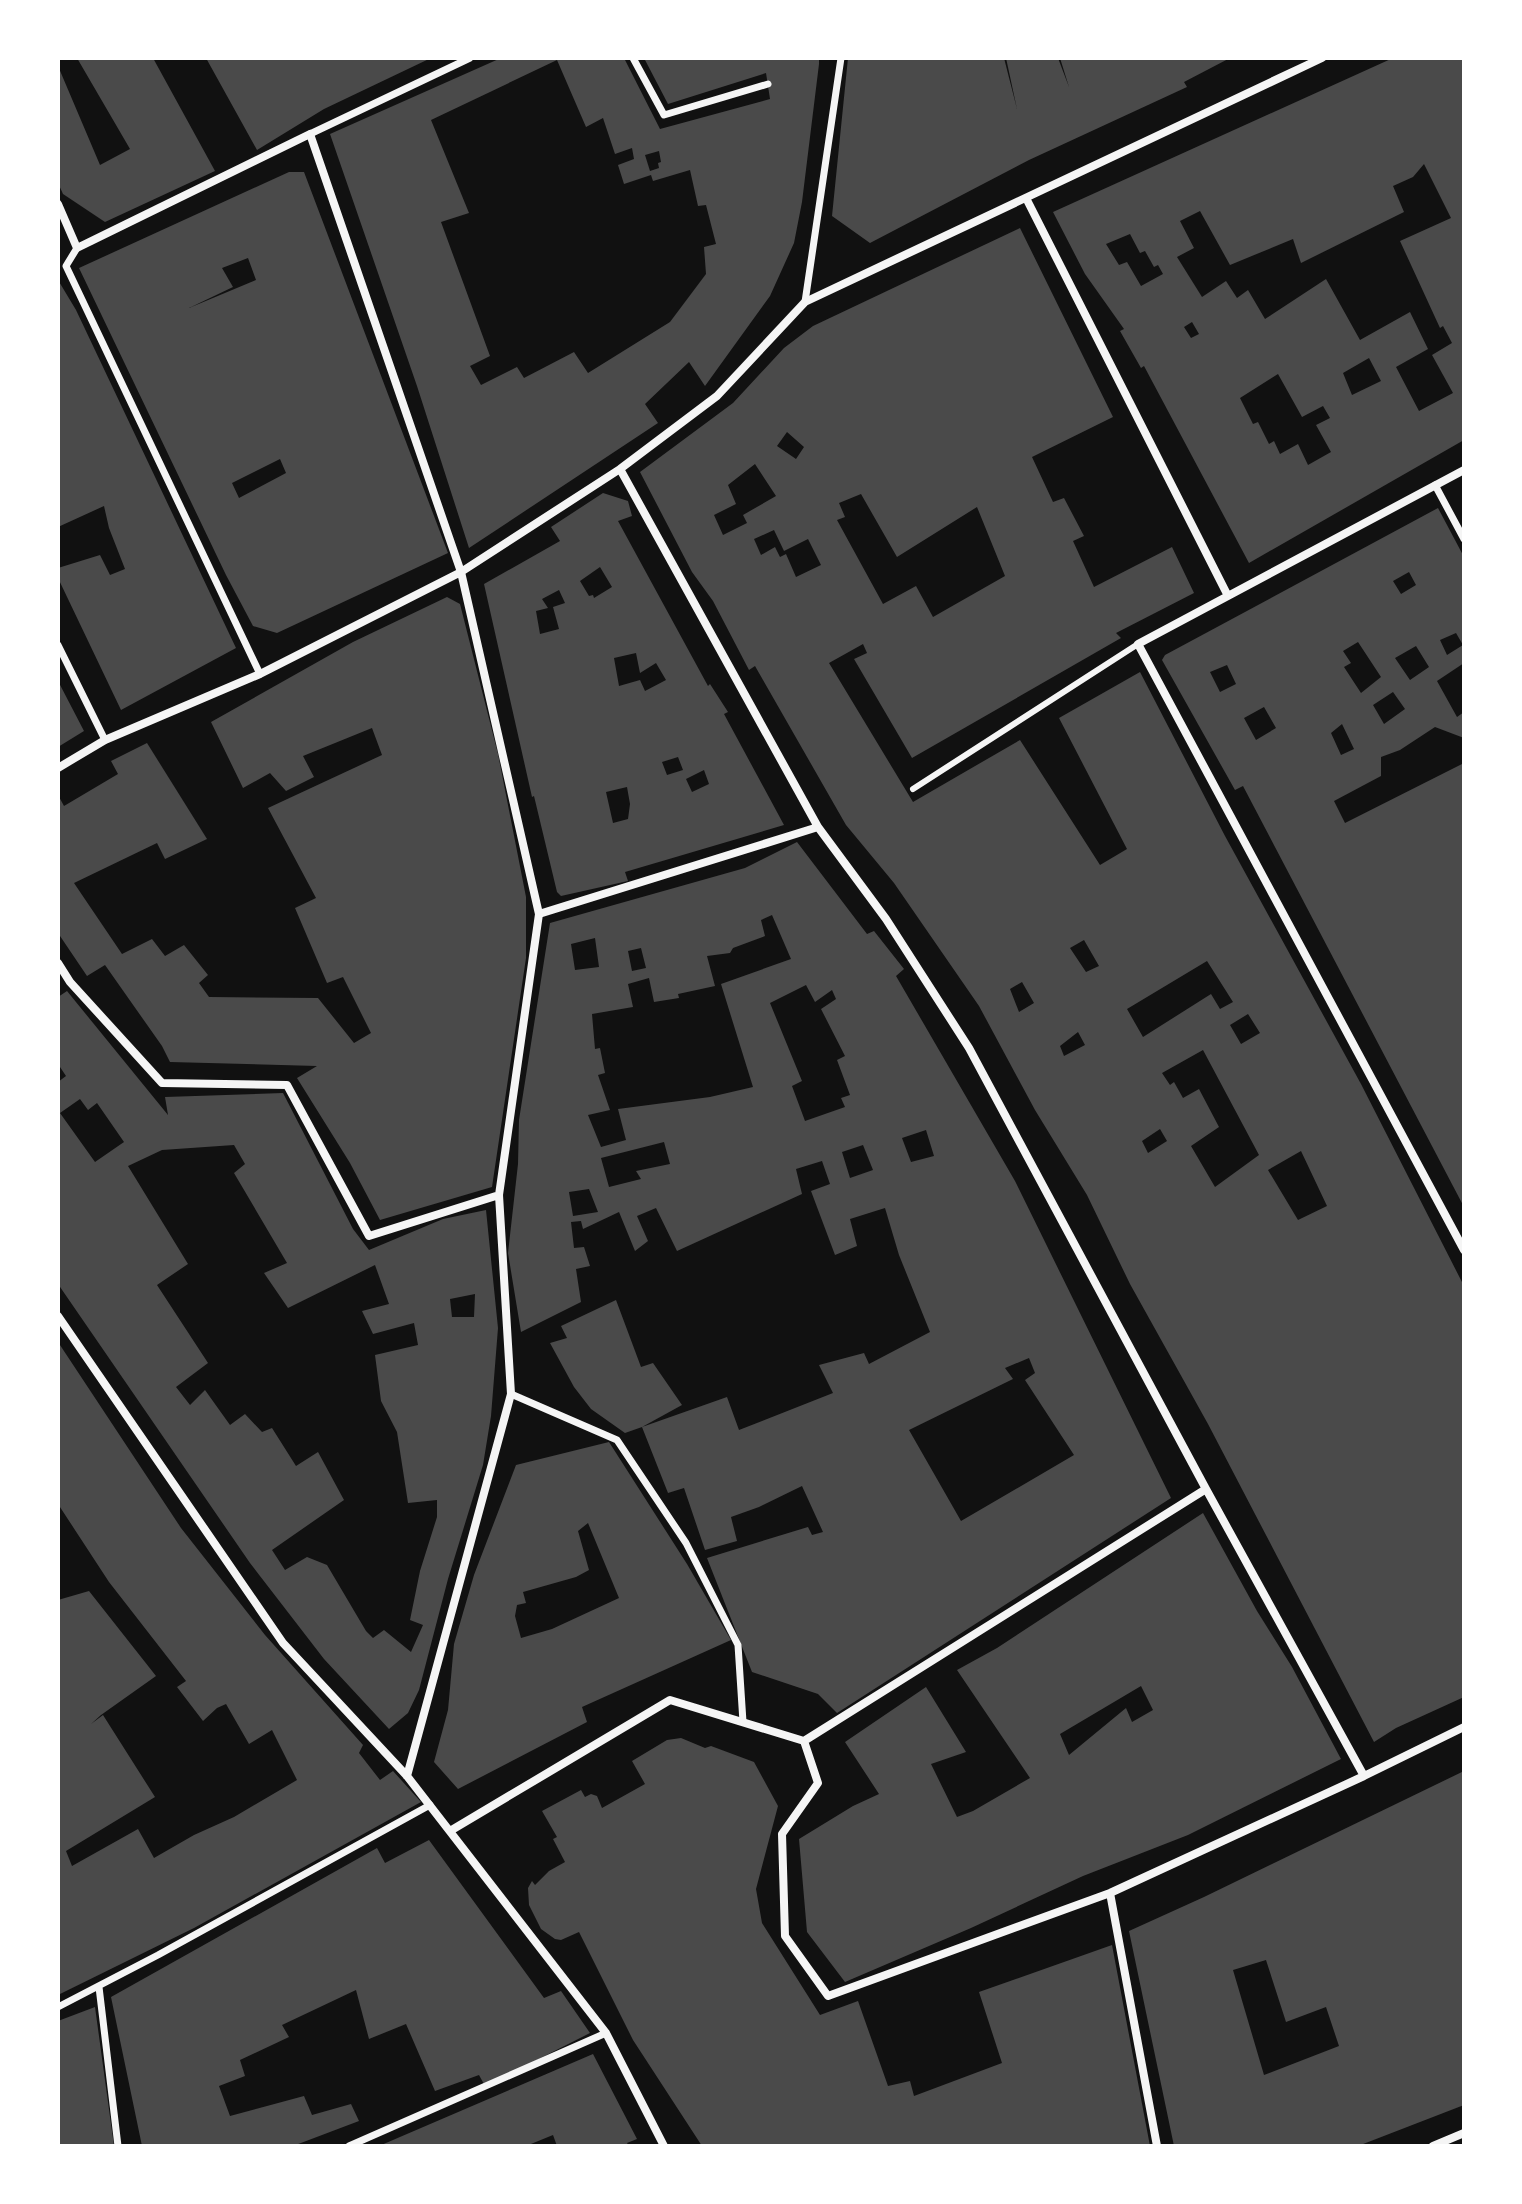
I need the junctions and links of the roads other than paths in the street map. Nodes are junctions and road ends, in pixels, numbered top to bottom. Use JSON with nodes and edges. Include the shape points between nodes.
{"nodes":[{"id":1,"x":470,"y":58,"type":"edge"},
{"id":2,"x":633,"y":58,"type":"edge"},
{"id":3,"x":841,"y":58,"type":"edge"},
{"id":4,"x":1322,"y":58,"type":"edge"},
{"id":5,"x":768,"y":84,"type":"dead end"},
{"id":6,"x":310,"y":134,"type":"junction"},
{"id":7,"x":1026,"y":198,"type":"junction"},
{"id":8,"x":58,"y":204,"type":"edge"},
{"id":9,"x":77,"y":248,"type":"junction"},
{"id":10,"x":805,"y":302,"type":"junction"},
{"id":11,"x":620,"y":469,"type":"junction"},
{"id":12,"x":1464,"y":470,"type":"edge"},
{"id":13,"x":1435,"y":485,"type":"junction"},
{"id":14,"x":1464,"y":539,"type":"edge"},
{"id":15,"x":461,"y":572,"type":"junction"},
{"id":16,"x":1228,"y":596,"type":"junction"},
{"id":17,"x":1138,"y":644,"type":"junction"},
{"id":18,"x":58,"y":645,"type":"edge"},
{"id":19,"x":260,"y":674,"type":"junction"},
{"id":20,"x":105,"y":740,"type":"junction"},
{"id":21,"x":58,"y":768,"type":"edge"},
{"id":22,"x":913,"y":789,"type":"dead end"},
{"id":23,"x":818,"y":827,"type":"junction"},
{"id":24,"x":539,"y":914,"type":"junction"},
{"id":25,"x":58,"y":963,"type":"edge"},
{"id":26,"x":499,"y":1195,"type":"junction"},
{"id":27,"x":1464,"y":1250,"type":"edge"},
{"id":28,"x":58,"y":1316,"type":"edge"},
{"id":29,"x":511,"y":1394,"type":"junction"},
{"id":30,"x":1206,"y":1489,"type":"junction"},
{"id":31,"x":743,"y":1722,"type":"junction"},
{"id":32,"x":1464,"y":1727,"type":"edge"},
{"id":33,"x":804,"y":1741,"type":"junction"},
{"id":34,"x":407,"y":1776,"type":"junction"},
{"id":35,"x":1364,"y":1776,"type":"junction"},
{"id":36,"x":430,"y":1805,"type":"junction"},
{"id":37,"x":450,"y":1831,"type":"junction"},
{"id":38,"x":1110,"y":1893,"type":"junction"},
{"id":39,"x":99,"y":1987,"type":"junction"},
{"id":40,"x":58,"y":2007,"type":"edge"},
{"id":41,"x":606,"y":2033,"type":"junction"},
{"id":42,"x":1464,"y":2133,"type":"edge"},
{"id":43,"x":118,"y":2146,"type":"edge"},
{"id":44,"x":349,"y":2146,"type":"edge"},
{"id":45,"x":664,"y":2146,"type":"edge"},
{"id":46,"x":1157,"y":2146,"type":"edge"},
{"id":47,"x":1433,"y":2146,"type":"edge"}],
"edges":[{"from":1,"to":6,"type":"street"},
{"from":2,"to":5,"type":"street","via":[[664,115]]},
{"from":3,"to":10,"type":"street"},
{"from":4,"to":7,"type":"street"},
{"from":6,"to":9,"type":"street"},
{"from":6,"to":15,"type":"street"},
{"from":7,"to":10,"type":"street"},
{"from":7,"to":16,"type":"street"},
{"from":8,"to":9,"type":"street"},
{"from":9,"to":19,"type":"street","via":[[66,266]]},
{"from":10,"to":11,"type":"street","via":[[717,396]]},
{"from":11,"to":15,"type":"street"},
{"from":11,"to":23,"type":"street"},
{"from":12,"to":13,"type":"street"},
{"from":13,"to":14,"type":"street"},
{"from":13,"to":16,"type":"street"},
{"from":15,"to":19,"type":"street"},
{"from":15,"to":24,"type":"street"},
{"from":16,"to":17,"type":"street"},
{"from":17,"to":22,"type":"lane"},
{"from":17,"to":27,"type":"street"},
{"from":18,"to":20,"type":"street"},
{"from":19,"to":20,"type":"street"},
{"from":20,"to":21,"type":"street"},
{"from":23,"to":24,"type":"street"},
{"from":23,"to":30,"type":"street","via":[[886,919],[969,1048]]},
{"from":24,"to":26,"type":"street"},
{"from":25,"to":26,"type":"street","via":[[162,1083],[287,1085],[369,1236]]},
{"from":26,"to":29,"type":"street"},
{"from":28,"to":34,"type":"street","via":[[283,1643]]},
{"from":29,"to":31,"type":"street","via":[[617,1440],[686,1543],[738,1645]]},
{"from":29,"to":34,"type":"street"},
{"from":30,"to":33,"type":"street"},
{"from":30,"to":35,"type":"street"},
{"from":31,"to":33,"type":"street"},
{"from":31,"to":37,"type":"street","via":[[670,1700]]},
{"from":32,"to":35,"type":"street"},
{"from":33,"to":38,"type":"street","via":[[818,1783],[782,1834],[785,1936],[828,1996]]},
{"from":34,"to":36,"type":"street"},
{"from":35,"to":38,"type":"street"},
{"from":36,"to":37,"type":"street"},
{"from":36,"to":39,"type":"street"},
{"from":37,"to":41,"type":"street"},
{"from":38,"to":46,"type":"street"},
{"from":39,"to":40,"type":"street"},
{"from":39,"to":43,"type":"street"},
{"from":41,"to":44,"type":"street"},
{"from":41,"to":45,"type":"street"},
{"from":42,"to":47,"type":"street"}]}
